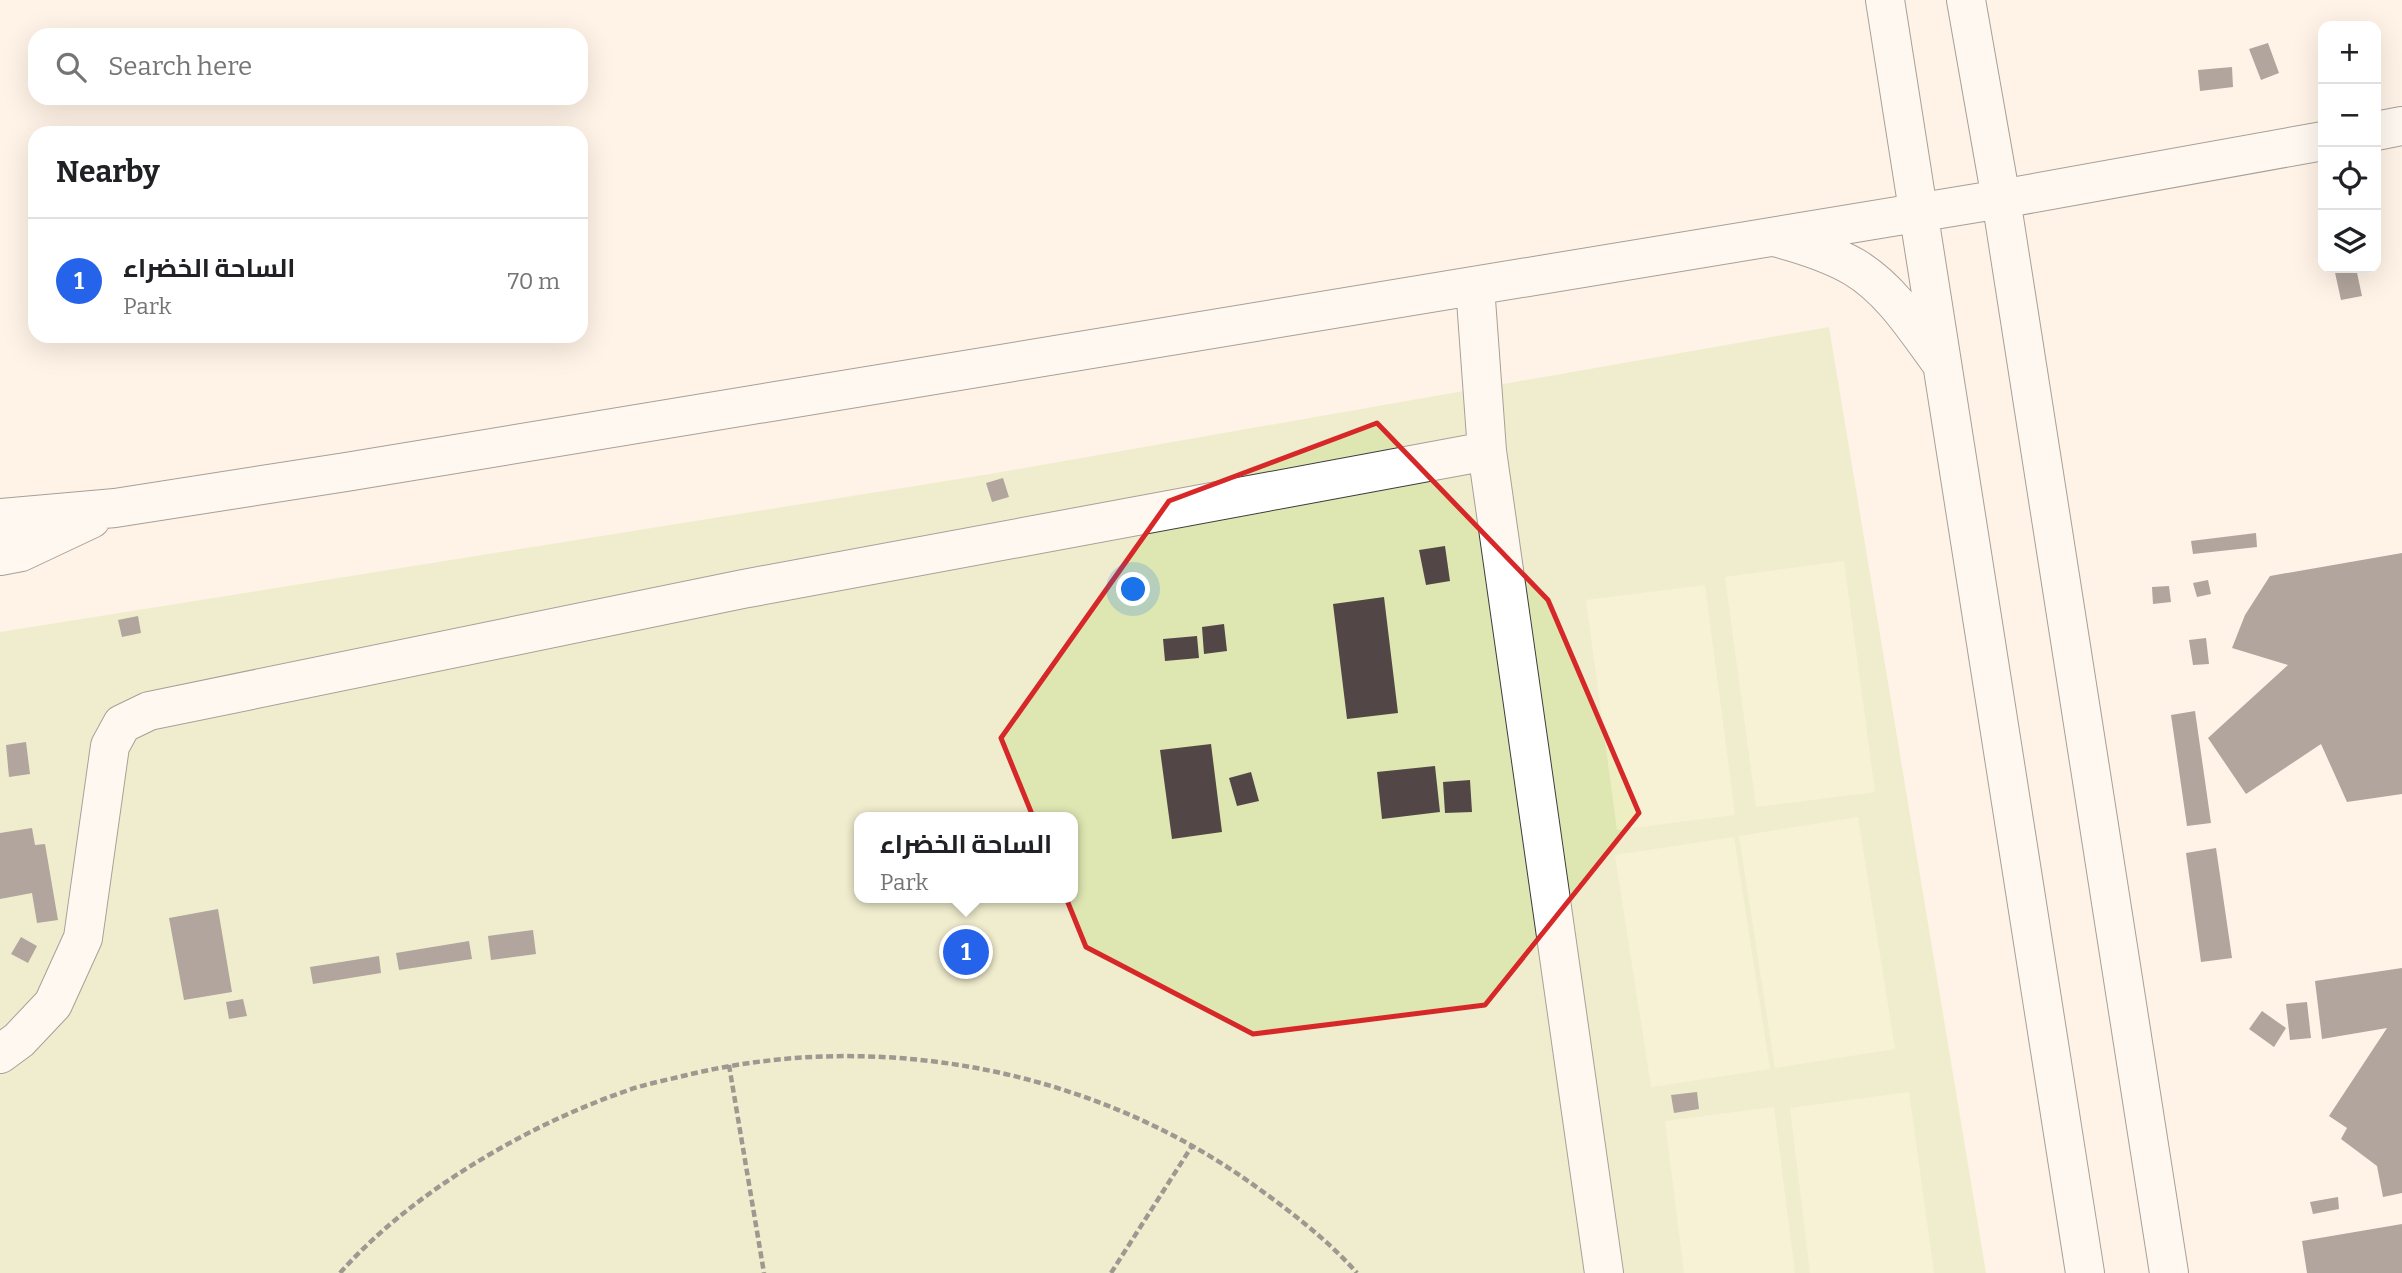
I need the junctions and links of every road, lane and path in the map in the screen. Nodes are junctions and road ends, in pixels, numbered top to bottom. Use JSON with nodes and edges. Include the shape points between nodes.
{"nodes":[{"id":1,"x":1885,"y":0,"type":"edge"},
{"id":2,"x":1966,"y":0,"type":"edge"},
{"id":3,"x":2402,"y":126,"type":"edge"},
{"id":4,"x":2381,"y":130,"type":"edge"},
{"id":5,"x":2318,"y":142,"type":"edge"},
{"id":6,"x":2001,"y":199,"type":"junction"},
{"id":7,"x":1919,"y":212,"type":"junction"},
{"id":8,"x":1772,"y":236,"type":"junction"},
{"id":9,"x":1475,"y":286,"type":"junction"},
{"id":10,"x":1944,"y":368,"type":"junction"},
{"id":11,"x":1487,"y":451,"type":"junction"},
{"id":12,"x":115,"y":508,"type":"junction"},
{"id":13,"x":0,"y":518,"type":"edge"},
{"id":14,"x":0,"y":556,"type":"edge"},
{"id":15,"x":0,"y":1054,"type":"edge"},
{"id":16,"x":729,"y":1065,"type":"junction"},
{"id":17,"x":1192,"y":1146,"type":"junction"},
{"id":18,"x":340,"y":1273,"type":"edge"},
{"id":19,"x":764,"y":1273,"type":"edge"},
{"id":20,"x":1111,"y":1273,"type":"edge"},
{"id":21,"x":1357,"y":1273,"type":"edge"},
{"id":22,"x":1604,"y":1273,"type":"edge"},
{"id":23,"x":2085,"y":1273,"type":"edge"},
{"id":24,"x":2169,"y":1273,"type":"edge"}],
"edges":[{"from":1,"to":7,"type":"street"},
{"from":2,"to":6,"type":"street"},
{"from":3,"to":4,"type":"street"},
{"from":5,"to":6,"type":"street"},
{"from":6,"to":7,"type":"street"},
{"from":6,"to":24,"type":"street"},
{"from":7,"to":8,"type":"street"},
{"from":7,"to":10,"type":"street"},
{"from":8,"to":9,"type":"street"},
{"from":8,"to":10,"type":"street","via":[[1855,268],[1889,295]]},
{"from":9,"to":11,"type":"street"},
{"from":9,"to":12,"type":"street"},
{"from":10,"to":23,"type":"street"},
{"from":11,"to":15,"type":"street","via":[[743,589],[149,710],[121,724],[110,746],[83,938],[53,1004]]},
{"from":11,"to":22,"type":"street"},
{"from":12,"to":13,"type":"street"},
{"from":12,"to":14,"type":"street","via":[[21,552]]},
{"from":16,"to":17,"type":"path","via":[[813,1056],[897,1057],[981,1068],[1063,1089],[1142,1120]]},
{"from":16,"to":18,"type":"path","via":[[628,1090],[533,1129],[444,1182],[363,1247]]},
{"from":16,"to":19,"type":"path"},
{"from":17,"to":20,"type":"path"},
{"from":17,"to":21,"type":"path","via":[[1285,1207]]}]}
